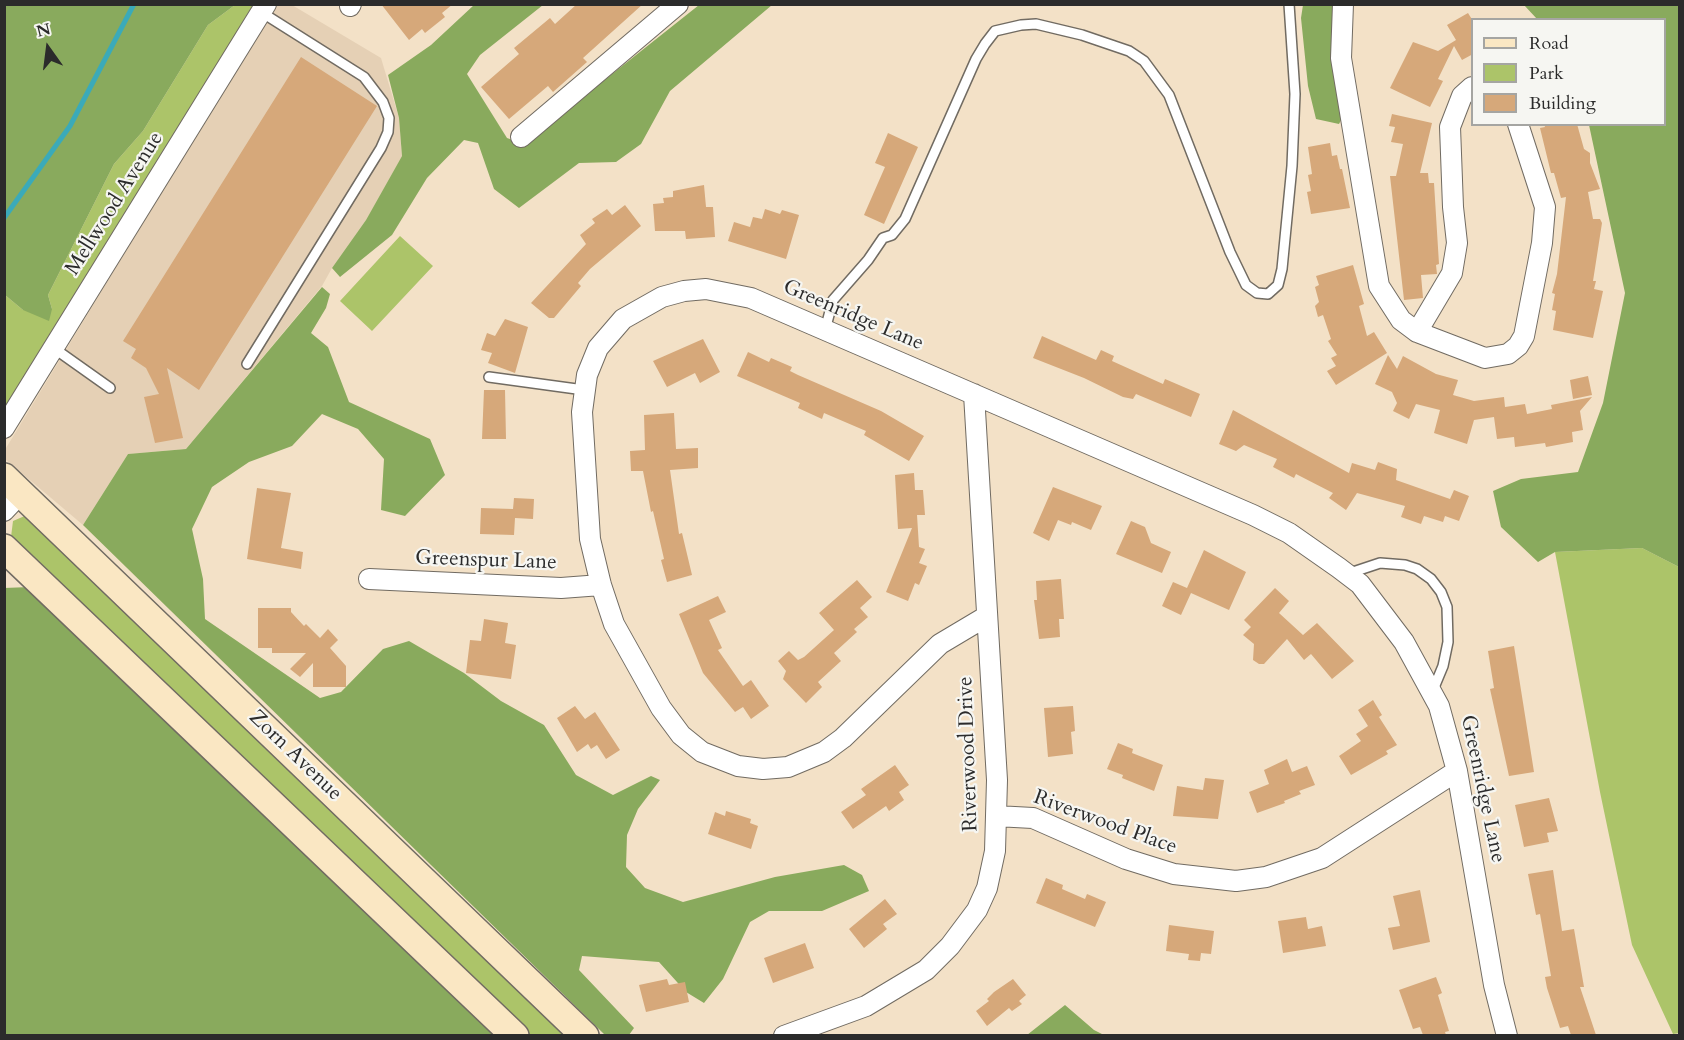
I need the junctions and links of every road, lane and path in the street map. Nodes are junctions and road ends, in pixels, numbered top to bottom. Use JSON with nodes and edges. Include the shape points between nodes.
{"nodes":[{"id":1,"x":678,"y":4,"type":"edge"},
{"id":2,"x":1289,"y":4,"type":"edge"},
{"id":3,"x":1343,"y":4,"type":"edge"},
{"id":4,"x":264,"y":8,"type":"edge"},
{"id":5,"x":1471,"y":89,"type":"edge"},
{"id":6,"x":1519,"y":126,"type":"edge"},
{"id":7,"x":521,"y":137,"type":"dead end"},
{"id":8,"x":825,"y":330,"type":"junction"},
{"id":9,"x":1417,"y":332,"type":"junction"},
{"id":10,"x":54,"y":349,"type":"junction"},
{"id":11,"x":247,"y":364,"type":"dead end"},
{"id":12,"x":489,"y":377,"type":"dead end"},
{"id":13,"x":110,"y":388,"type":"dead end"},
{"id":14,"x":584,"y":390,"type":"junction"},
{"id":15,"x":974,"y":394,"type":"junction"},
{"id":16,"x":4,"y":428,"type":"edge"},
{"id":17,"x":10,"y":494,"type":"edge"},
{"id":18,"x":4,"y":548,"type":"edge"},
{"id":19,"x":1347,"y":574,"type":"junction"},
{"id":20,"x":369,"y":579,"type":"dead end"},
{"id":21,"x":601,"y":585,"type":"junction"},
{"id":22,"x":987,"y":616,"type":"junction"},
{"id":23,"x":1432,"y":693,"type":"junction"},
{"id":24,"x":1457,"y":771,"type":"junction"},
{"id":25,"x":996,"y":816,"type":"junction"},
{"id":26,"x":515,"y":1035,"type":"edge"},
{"id":27,"x":585,"y":1035,"type":"edge"},
{"id":28,"x":784,"y":1035,"type":"edge"},
{"id":29,"x":1507,"y":1035,"type":"edge"}],
"edges":[{"from":1,"to":7,"type":"street"},
{"from":2,"to":8,"type":"lane","via":[[1295,94],[1292,166],[1282,269],[1278,285],[1268,294],[1257,293],[1246,285],[1169,94],[1144,61],[1129,51],[1082,35],[1036,24],[1021,25],[995,31],[985,44],[905,219],[892,235],[883,238],[833,300]]},
{"from":3,"to":9,"type":"street","via":[[1341,58],[1379,286],[1401,320]]},
{"from":4,"to":10,"type":"street","name":"Mellwood Avenue"},
{"from":4,"to":11,"type":"lane","via":[[364,77],[383,102],[388,132]]},
{"from":5,"to":9,"type":"street","via":[[1462,96],[1450,127],[1457,243],[1452,273]]},
{"from":6,"to":9,"type":"street","via":[[1545,207],[1524,336],[1508,354],[1485,358]]},
{"from":8,"to":14,"type":"street","name":"Greenridge Lane","via":[[733,293],[684,291],[648,303],[612,329],[591,363]]},
{"from":8,"to":15,"type":"street","name":"Greenridge Lane"},
{"from":10,"to":13,"type":"lane"},
{"from":10,"to":16,"type":"street","name":"Mellwood Avenue"},
{"from":12,"to":14,"type":"lane"},
{"from":14,"to":21,"type":"street","name":"Greenridge Lane","via":[[586,498],[590,539]]},
{"from":15,"to":19,"type":"street","name":"Greenridge Lane","via":[[1253,515],[1289,533]]},
{"from":15,"to":22,"type":"street","name":"Riverwood Drive"},
{"from":17,"to":27,"type":"main road","name":"Zorn Avenue"},
{"from":18,"to":26,"type":"main road"},
{"from":19,"to":23,"type":"street","name":"Greenridge Lane","via":[[1360,584],[1404,642]]},
{"from":19,"to":23,"type":"lane","via":[[1380,563],[1405,566],[1417,569],[1441,592],[1447,607],[1448,642]]},
{"from":20,"to":21,"type":"street","name":"Greenspur Lane","via":[[561,588]]},
{"from":21,"to":22,"type":"street","name":"Greenridge Lane","via":[[614,624],[671,724],[702,752],[722,762],[750,768],[788,766],[824,752],[940,644]]},
{"from":22,"to":25,"type":"street","name":"Riverwood Drive"},
{"from":23,"to":24,"type":"street","name":"Greenridge Lane","via":[[1448,733]]},
{"from":24,"to":25,"type":"street","name":"Riverwood Place","via":[[1322,858],[1249,880],[1174,874],[1126,859],[1032,818]]},
{"from":24,"to":29,"type":"street","name":"Greenridge Lane","via":[[1494,985]]},
{"from":25,"to":28,"type":"street","name":"Riverwood Drive","via":[[995,852],[987,888],[977,910],[950,946],[926,970],[866,1006]]}]}
